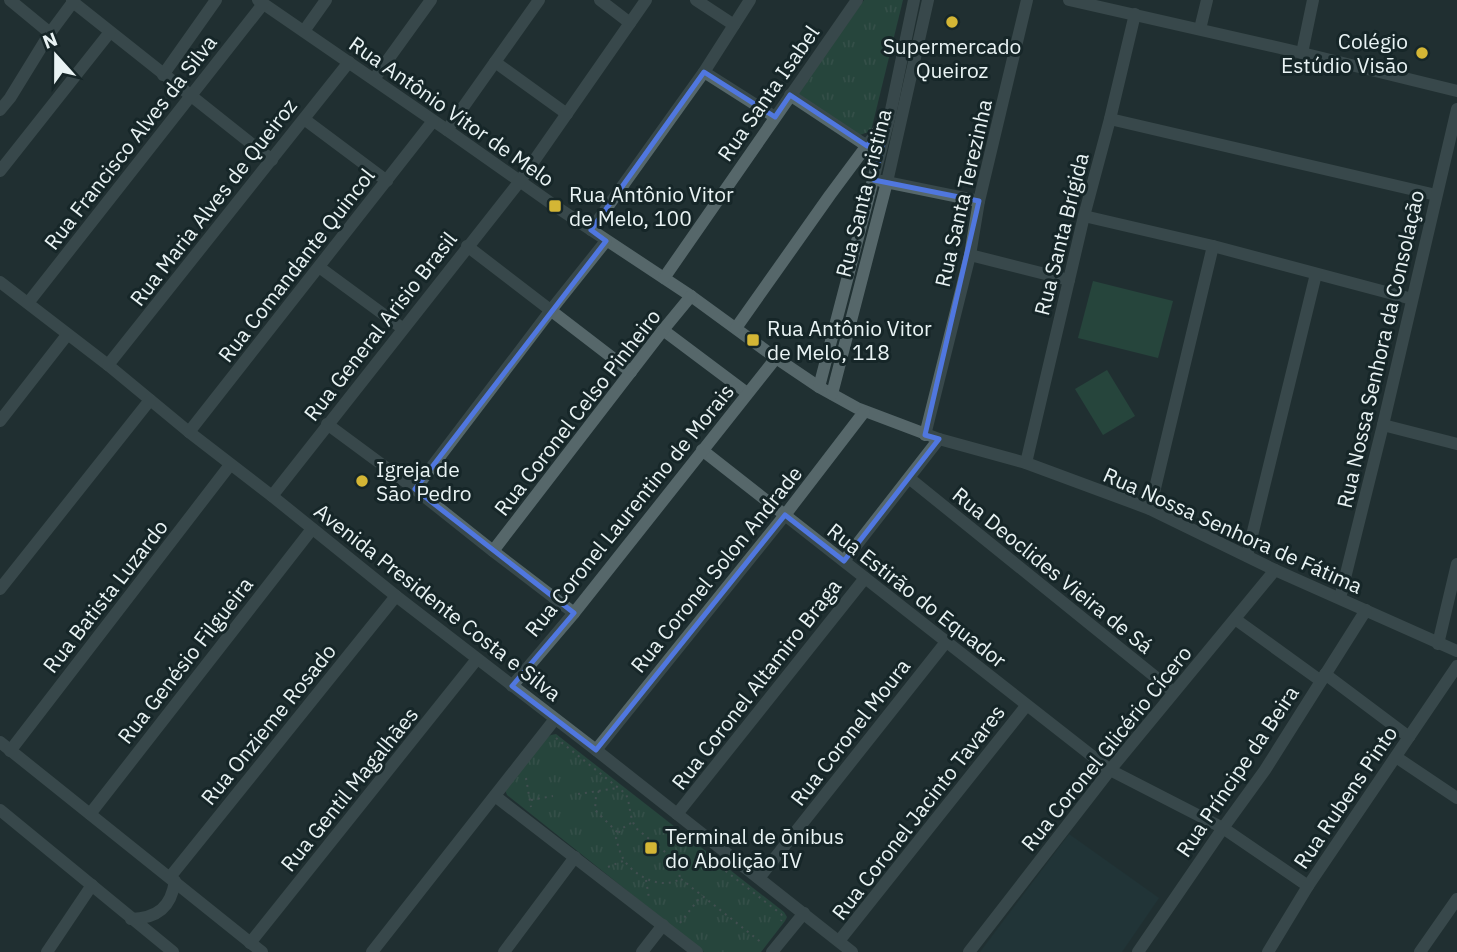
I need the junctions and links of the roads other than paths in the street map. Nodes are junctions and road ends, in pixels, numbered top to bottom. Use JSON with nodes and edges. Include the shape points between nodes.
{"nodes":[{"id":1,"x":10,"y":0,"type":"edge"},
{"id":2,"x":216,"y":0,"type":"edge"},
{"id":3,"x":326,"y":0,"type":"edge"},
{"id":4,"x":431,"y":0,"type":"edge"},
{"id":5,"x":540,"y":0,"type":"edge"},
{"id":6,"x":600,"y":0,"type":"edge"},
{"id":7,"x":646,"y":0,"type":"edge"},
{"id":8,"x":696,"y":0,"type":"edge"},
{"id":9,"x":750,"y":0,"type":"edge"},
{"id":10,"x":914,"y":0,"type":"edge"},
{"id":11,"x":928,"y":0,"type":"edge"},
{"id":12,"x":1027,"y":0,"type":"edge"},
{"id":13,"x":1069,"y":0,"type":"edge"},
{"id":14,"x":1207,"y":0,"type":"edge"},
{"id":15,"x":1313,"y":0,"type":"edge"},
{"id":16,"x":72,"y":1,"type":"edge"},
{"id":17,"x":854,"y":1,"type":"edge"},
{"id":18,"x":261,"y":2,"type":"edge"},
{"id":19,"x":1103,"y":3,"type":"edge"},
{"id":20,"x":1135,"y":14,"type":"junction"},
{"id":21,"x":631,"y":23,"type":"junction"},
{"id":22,"x":734,"y":25,"type":"junction"},
{"id":23,"x":1200,"y":29,"type":"junction"},
{"id":24,"x":304,"y":31,"type":"junction"},
{"id":25,"x":110,"y":32,"type":"junction"},
{"id":26,"x":50,"y":33,"type":"junction"},
{"id":27,"x":1302,"y":53,"type":"junction"},
{"id":28,"x":349,"y":62,"type":"junction"},
{"id":29,"x":495,"y":62,"type":"junction"},
{"id":30,"x":704,"y":72,"type":"junction"},
{"id":31,"x":163,"y":75,"type":"junction"},
{"id":32,"x":374,"y":79,"type":"junction"},
{"id":33,"x":1457,"y":91,"type":"edge"},
{"id":34,"x":191,"y":95,"type":"junction"},
{"id":35,"x":790,"y":95,"type":"junction"},
{"id":36,"x":1457,"y":109,"type":"edge"},
{"id":37,"x":0,"y":110,"type":"edge"},
{"id":38,"x":567,"y":114,"type":"junction"},
{"id":39,"x":890,"y":115,"type":"junction"},
{"id":40,"x":775,"y":117,"type":"junction"},
{"id":41,"x":304,"y":119,"type":"junction"},
{"id":42,"x":1110,"y":119,"type":"junction"},
{"id":43,"x":433,"y":121,"type":"junction"},
{"id":44,"x":447,"y":130,"type":"junction"},
{"id":45,"x":867,"y":146,"type":"junction"},
{"id":46,"x":272,"y":160,"type":"junction"},
{"id":47,"x":0,"y":171,"type":"edge"},
{"id":48,"x":387,"y":181,"type":"junction"},
{"id":49,"x":520,"y":181,"type":"junction"},
{"id":50,"x":880,"y":181,"type":"junction"},
{"id":51,"x":1436,"y":195,"type":"junction"},
{"id":52,"x":979,"y":201,"type":"junction"},
{"id":53,"x":1084,"y":216,"type":"junction"},
{"id":54,"x":591,"y":230,"type":"junction"},
{"id":55,"x":606,"y":241,"type":"junction"},
{"id":56,"x":467,"y":246,"type":"junction"},
{"id":57,"x":1213,"y":246,"type":"junction"},
{"id":58,"x":970,"y":255,"type":"junction"},
{"id":59,"x":319,"y":267,"type":"junction"},
{"id":60,"x":1316,"y":274,"type":"junction"},
{"id":61,"x":664,"y":278,"type":"junction"},
{"id":62,"x":1069,"y":280,"type":"junction"},
{"id":63,"x":0,"y":282,"type":"edge"},
{"id":64,"x":691,"y":296,"type":"junction"},
{"id":65,"x":1412,"y":299,"type":"junction"},
{"id":66,"x":28,"y":303,"type":"junction"},
{"id":67,"x":551,"y":310,"type":"junction"},
{"id":68,"x":402,"y":328,"type":"junction"},
{"id":69,"x":736,"y":328,"type":"junction"},
{"id":70,"x":663,"y":330,"type":"junction"},
{"id":71,"x":67,"y":335,"type":"junction"},
{"id":72,"x":776,"y":358,"type":"junction"},
{"id":73,"x":108,"y":365,"type":"junction"},
{"id":74,"x":631,"y":372,"type":"junction"},
{"id":75,"x":819,"y":387,"type":"junction"},
{"id":76,"x":747,"y":393,"type":"junction"},
{"id":77,"x":832,"y":394,"type":"junction"},
{"id":78,"x":150,"y":400,"type":"junction"},
{"id":79,"x":864,"y":412,"type":"junction"},
{"id":80,"x":0,"y":421,"type":"edge"},
{"id":81,"x":327,"y":424,"type":"junction"},
{"id":82,"x":1383,"y":425,"type":"junction"},
{"id":83,"x":189,"y":432,"type":"junction"},
{"id":84,"x":925,"y":435,"type":"junction"},
{"id":85,"x":939,"y":439,"type":"junction"},
{"id":86,"x":1457,"y":444,"type":"edge"},
{"id":87,"x":702,"y":450,"type":"junction"},
{"id":88,"x":1026,"y":463,"type":"junction"},
{"id":89,"x":230,"y":464,"type":"junction"},
{"id":90,"x":909,"y":478,"type":"junction"},
{"id":91,"x":415,"y":488,"type":"junction"},
{"id":92,"x":272,"y":496,"type":"junction"},
{"id":93,"x":1150,"y":509,"type":"junction"},
{"id":94,"x":785,"y":515,"type":"junction"},
{"id":95,"x":312,"y":529,"type":"junction"},
{"id":96,"x":493,"y":551,"type":"junction"},
{"id":97,"x":1247,"y":556,"type":"junction"},
{"id":98,"x":844,"y":561,"type":"junction"},
{"id":99,"x":1457,"y":564,"type":"edge"},
{"id":100,"x":1275,"y":570,"type":"junction"},
{"id":101,"x":865,"y":578,"type":"junction"},
{"id":102,"x":0,"y":589,"type":"edge"},
{"id":103,"x":396,"y":596,"type":"junction"},
{"id":104,"x":1340,"y":598,"type":"junction"},
{"id":105,"x":1366,"y":610,"type":"junction"},
{"id":106,"x":574,"y":613,"type":"junction"},
{"id":107,"x":1235,"y":619,"type":"junction"},
{"id":108,"x":946,"y":642,"type":"junction"},
{"id":109,"x":1438,"y":644,"type":"junction"},
{"id":110,"x":1457,"y":651,"type":"edge"},
{"id":111,"x":477,"y":659,"type":"junction"},
{"id":112,"x":1457,"y":666,"type":"edge"},
{"id":113,"x":1323,"y":678,"type":"junction"},
{"id":114,"x":512,"y":686,"type":"junction"},
{"id":115,"x":1174,"y":692,"type":"junction"},
{"id":116,"x":1026,"y":706,"type":"junction"},
{"id":117,"x":555,"y":719,"type":"junction"},
{"id":118,"x":1409,"y":737,"type":"junction"},
{"id":119,"x":5,"y":746,"type":"edge"},
{"id":120,"x":596,"y":750,"type":"junction"},
{"id":121,"x":1396,"y":757,"type":"junction"},
{"id":122,"x":1110,"y":770,"type":"junction"},
{"id":123,"x":495,"y":796,"type":"junction"},
{"id":124,"x":1457,"y":798,"type":"edge"},
{"id":125,"x":0,"y":810,"type":"edge"},
{"id":126,"x":90,"y":814,"type":"junction"},
{"id":127,"x":677,"y":814,"type":"junction"},
{"id":128,"x":1223,"y":828,"type":"junction"},
{"id":129,"x":575,"y":856,"type":"junction"},
{"id":130,"x":759,"y":878,"type":"junction"},
{"id":131,"x":172,"y":879,"type":"junction"},
{"id":132,"x":92,"y":886,"type":"junction"},
{"id":133,"x":1308,"y":886,"type":"junction"},
{"id":134,"x":1457,"y":899,"type":"edge"},
{"id":135,"x":804,"y":914,"type":"junction"},
{"id":136,"x":131,"y":919,"type":"junction"},
{"id":137,"x":663,"y":925,"type":"junction"},
{"id":138,"x":839,"y":941,"type":"junction"},
{"id":139,"x":250,"y":943,"type":"junction"},
{"id":140,"x":768,"y":948,"type":"edge"},
{"id":141,"x":47,"y":952,"type":"edge"},
{"id":142,"x":173,"y":952,"type":"edge"},
{"id":143,"x":262,"y":952,"type":"edge"},
{"id":144,"x":372,"y":952,"type":"edge"},
{"id":145,"x":504,"y":952,"type":"edge"},
{"id":146,"x":642,"y":952,"type":"edge"},
{"id":147,"x":697,"y":952,"type":"edge"},
{"id":148,"x":852,"y":952,"type":"edge"},
{"id":149,"x":969,"y":952,"type":"edge"},
{"id":150,"x":1138,"y":952,"type":"edge"},
{"id":151,"x":1268,"y":952,"type":"edge"},
{"id":152,"x":1420,"y":952,"type":"edge"}],
"edges":[{"from":1,"to":26,"type":"street"},
{"from":2,"to":31,"type":"street"},
{"from":3,"to":24,"type":"street"},
{"from":4,"to":32,"type":"street"},
{"from":5,"to":29,"type":"street"},
{"from":6,"to":21,"type":"street"},
{"from":7,"to":21,"type":"street","name":"Rua General Arisio Brasil"},
{"from":8,"to":22,"type":"street"},
{"from":9,"to":22,"type":"street"},
{"from":10,"to":39,"type":"street","name":"Rua Santa Cristina"},
{"from":11,"to":50,"type":"street","name":"Rua Santa Cristina"},
{"from":12,"to":52,"type":"street","name":"Rua Santa Terezinha"},
{"from":13,"to":19,"type":"street"},
{"from":14,"to":23,"type":"street"},
{"from":15,"to":27,"type":"street"},
{"from":16,"to":25,"type":"street"},
{"from":16,"to":26,"type":"street"},
{"from":17,"to":35,"type":"street","name":"Rua Santa Isabel"},
{"from":18,"to":24,"type":"street","name":"Rua Antônio Vitor de Melo"},
{"from":18,"to":34,"type":"street","name":"Rua Francisco Alves da Silva"},
{"from":19,"to":20,"type":"street"},
{"from":20,"to":23,"type":"street"},
{"from":20,"to":42,"type":"street","name":"Rua Santa Brígida"},
{"from":21,"to":38,"type":"street","name":"Rua General Arisio Brasil"},
{"from":22,"to":30,"type":"street"},
{"from":23,"to":27,"type":"street"},
{"from":24,"to":28,"type":"street","name":"Rua Antônio Vitor de Melo"},
{"from":25,"to":31,"type":"street"},
{"from":25,"to":47,"type":"street"},
{"from":26,"to":37,"type":"street"},
{"from":27,"to":33,"type":"street"},
{"from":28,"to":32,"type":"street","name":"Rua Antônio Vitor de Melo"},
{"from":28,"to":41,"type":"street","name":"Rua Maria Alves de Queiroz"},
{"from":29,"to":38,"type":"street"},
{"from":29,"to":44,"type":"street"},
{"from":30,"to":40,"type":"street"},
{"from":30,"to":54,"type":"street"},
{"from":31,"to":34,"type":"street"},
{"from":32,"to":43,"type":"street","name":"Rua Antônio Vitor de Melo"},
{"from":34,"to":46,"type":"street"},
{"from":34,"to":66,"type":"street","name":"Rua Francisco Alves da Silva"},
{"from":35,"to":40,"type":"street","name":"Rua Santa Isabel"},
{"from":35,"to":45,"type":"street"},
{"from":36,"to":51,"type":"street","name":"Rua Nossa Senhora da Consolação"},
{"from":38,"to":49,"type":"street","name":"Rua General Arisio Brasil"},
{"from":39,"to":45,"type":"street"},
{"from":39,"to":50,"type":"street","name":"Rua Santa Cristina"},
{"from":40,"to":61,"type":"street","name":"Rua Santa Isabel"},
{"from":41,"to":46,"type":"street","name":"Rua Maria Alves de Queiroz"},
{"from":41,"to":48,"type":"street"},
{"from":42,"to":51,"type":"street"},
{"from":42,"to":53,"type":"street","name":"Rua Santa Brígida"},
{"from":43,"to":44,"type":"street","name":"Rua Antônio Vitor de Melo"},
{"from":43,"to":48,"type":"street","name":"Rua Comandante Quincol"},
{"from":44,"to":49,"type":"street","name":"Rua Antônio Vitor de Melo"},
{"from":45,"to":69,"type":"street"},
{"from":46,"to":73,"type":"street","name":"Rua Maria Alves de Queiroz"},
{"from":48,"to":59,"type":"street","name":"Rua Comandante Quincol"},
{"from":49,"to":54,"type":"street","name":"Rua Antônio Vitor de Melo"},
{"from":49,"to":56,"type":"street","name":"Rua General Arisio Brasil"},
{"from":50,"to":52,"type":"street"},
{"from":50,"to":75,"type":"street","name":"Rua Santa Cristina"},
{"from":50,"to":77,"type":"street","name":"Rua Santa Cristina"},
{"from":51,"to":65,"type":"street","name":"Rua Nossa Senhora da Consolação"},
{"from":52,"to":58,"type":"street","name":"Rua Santa Terezinha"},
{"from":53,"to":57,"type":"street"},
{"from":53,"to":62,"type":"street","name":"Rua Santa Brígida"},
{"from":54,"to":55,"type":"street","name":"Rua Antônio Vitor de Melo"},
{"from":55,"to":61,"type":"street","name":"Rua Antônio Vitor de Melo"},
{"from":55,"to":67,"type":"street"},
{"from":56,"to":67,"type":"street"},
{"from":56,"to":68,"type":"street","name":"Rua General Arisio Brasil"},
{"from":57,"to":60,"type":"street"},
{"from":57,"to":93,"type":"street"},
{"from":58,"to":62,"type":"street"},
{"from":58,"to":84,"type":"street","name":"Rua Santa Terezinha"},
{"from":59,"to":68,"type":"street"},
{"from":59,"to":83,"type":"street","name":"Rua Comandante Quincol"},
{"from":60,"to":65,"type":"street"},
{"from":60,"to":97,"type":"street"},
{"from":61,"to":64,"type":"street","name":"Rua Antônio Vitor de Melo"},
{"from":62,"to":88,"type":"street","name":"Rua Santa Brígida"},
{"from":63,"to":66,"type":"street","name":"Avenida Presidente Costa e Silva"},
{"from":64,"to":69,"type":"street","name":"Rua Antônio Vitor de Melo"},
{"from":64,"to":70,"type":"street","name":"Rua Coronel Celso Pinheiro"},
{"from":65,"to":82,"type":"street","name":"Rua Nossa Senhora da Consolação"},
{"from":66,"to":71,"type":"street","name":"Avenida Presidente Costa e Silva"},
{"from":67,"to":74,"type":"street"},
{"from":67,"to":91,"type":"street"},
{"from":68,"to":81,"type":"street","name":"Rua General Arisio Brasil"},
{"from":69,"to":72,"type":"street","name":"Rua Antônio Vitor de Melo"},
{"from":70,"to":74,"type":"street","name":"Rua Coronel Celso Pinheiro"},
{"from":70,"to":76,"type":"street"},
{"from":71,"to":73,"type":"street","name":"Avenida Presidente Costa e Silva"},
{"from":71,"to":80,"type":"street"},
{"from":72,"to":75,"type":"street","name":"Rua Antônio Vitor de Melo"},
{"from":72,"to":76,"type":"street","name":"Rua Coronel Laurentino de Morais"},
{"from":73,"to":78,"type":"street","name":"Avenida Presidente Costa e Silva"},
{"from":74,"to":96,"type":"street","name":"Rua Coronel Celso Pinheiro"},
{"from":75,"to":77,"type":"street","name":"Rua Antônio Vitor de Melo"},
{"from":76,"to":87,"type":"street","name":"Rua Coronel Laurentino de Morais"},
{"from":77,"to":79,"type":"street","name":"Rua Nossa Senhora de Fátima"},
{"from":78,"to":83,"type":"street","name":"Avenida Presidente Costa e Silva"},
{"from":78,"to":102,"type":"street"},
{"from":79,"to":84,"type":"street","name":"Rua Nossa Senhora de Fátima"},
{"from":79,"to":94,"type":"street","name":"Rua Coronel Solon Andrade"},
{"from":81,"to":91,"type":"street"},
{"from":81,"to":92,"type":"street","name":"Rua General Arisio Brasil"},
{"from":82,"to":86,"type":"street"},
{"from":82,"to":104,"type":"street","name":"Rua Nossa Senhora da Consolação"},
{"from":83,"to":89,"type":"street","name":"Avenida Presidente Costa e Silva"},
{"from":84,"to":85,"type":"street","name":"Rua Nossa Senhora de Fátima"},
{"from":85,"to":88,"type":"street","name":"Rua Nossa Senhora de Fátima"},
{"from":85,"to":90,"type":"street"},
{"from":87,"to":94,"type":"street","name":"Rua Estirão do Equador"},
{"from":87,"to":106,"type":"street","name":"Rua Coronel Laurentino de Morais"},
{"from":88,"to":93,"type":"street","name":"Rua Nossa Senhora de Fátima"},
{"from":89,"to":92,"type":"street","name":"Avenida Presidente Costa e Silva"},
{"from":89,"to":119,"type":"street","name":"Rua Batista Luzardo"},
{"from":90,"to":98,"type":"street"},
{"from":90,"to":115,"type":"street","name":"Rua Deoclides Vieira de Sá"},
{"from":91,"to":96,"type":"street"},
{"from":92,"to":95,"type":"street","name":"Avenida Presidente Costa e Silva"},
{"from":93,"to":97,"type":"street","name":"Rua Nossa Senhora de Fátima"},
{"from":94,"to":98,"type":"street","name":"Rua Estirão do Equador"},
{"from":94,"to":120,"type":"street","name":"Rua Coronel Solon Andrade"},
{"from":95,"to":103,"type":"street","name":"Avenida Presidente Costa e Silva"},
{"from":95,"to":126,"type":"street","name":"Rua Genésio Filgueira"},
{"from":96,"to":106,"type":"street"},
{"from":97,"to":100,"type":"street","name":"Rua Nossa Senhora de Fátima"},
{"from":98,"to":101,"type":"street","name":"Rua Estirão do Equador"},
{"from":99,"to":109,"type":"street"},
{"from":100,"to":104,"type":"street","name":"Rua Nossa Senhora de Fátima"},
{"from":100,"to":107,"type":"street","name":"Rua Coronel Glicério Cícero"},
{"from":101,"to":108,"type":"street","name":"Rua Estirão do Equador"},
{"from":101,"to":127,"type":"street","name":"Rua Coronel Altamiro Braga"},
{"from":103,"to":111,"type":"street","name":"Avenida Presidente Costa e Silva"},
{"from":103,"to":131,"type":"street","name":"Rua Onzieme Rosado"},
{"from":104,"to":105,"type":"street","name":"Rua Nossa Senhora de Fátima"},
{"from":105,"to":109,"type":"street","name":"Rua Nossa Senhora de Fátima"},
{"from":105,"to":113,"type":"street","name":"Rua Príncipe da Beira"},
{"from":106,"to":114,"type":"street","name":"Rua Coronel Laurentino de Morais"},
{"from":107,"to":113,"type":"street"},
{"from":107,"to":115,"type":"street","name":"Rua Coronel Glicério Cícero"},
{"from":108,"to":116,"type":"street","name":"Rua Estirão do Equador"},
{"from":108,"to":130,"type":"street","name":"Rua Coronel Moura"},
{"from":109,"to":110,"type":"street","name":"Rua Nossa Senhora de Fátima"},
{"from":111,"to":114,"type":"street","name":"Avenida Presidente Costa e Silva"},
{"from":111,"to":139,"type":"street","name":"Rua Gentil Magalhães"},
{"from":112,"to":118,"type":"street","name":"Rua Rubens Pinto"},
{"from":113,"to":118,"type":"street"},
{"from":113,"to":128,"type":"street","name":"Rua Príncipe da Beira"},
{"from":114,"to":117,"type":"street","name":"Avenida Presidente Costa e Silva"},
{"from":115,"to":122,"type":"street","name":"Rua Coronel Glicério Cícero"},
{"from":116,"to":122,"type":"street","name":"Rua Estirão do Equador"},
{"from":116,"to":138,"type":"street","name":"Rua Coronel Jacinto Tavares"},
{"from":117,"to":120,"type":"street","name":"Avenida Presidente Costa e Silva"},
{"from":117,"to":123,"type":"street"},
{"from":118,"to":121,"type":"street","name":"Rua Rubens Pinto"},
{"from":119,"to":126,"type":"street"},
{"from":120,"to":127,"type":"street","name":"Avenida Presidente Costa e Silva"},
{"from":121,"to":124,"type":"street"},
{"from":121,"to":133,"type":"street","name":"Rua Rubens Pinto"},
{"from":122,"to":128,"type":"street","name":"Rua Estirão do Equador"},
{"from":122,"to":149,"type":"street","name":"Rua Coronel Glicério Cícero"},
{"from":123,"to":129,"type":"street"},
{"from":123,"to":144,"type":"street"},
{"from":125,"to":132,"type":"street"},
{"from":126,"to":131,"type":"street"},
{"from":127,"to":130,"type":"street","name":"Avenida Presidente Costa e Silva"},
{"from":128,"to":133,"type":"street","name":"Rua Estirão do Equador"},
{"from":128,"to":150,"type":"street","name":"Rua Príncipe da Beira"},
{"from":129,"to":137,"type":"street"},
{"from":129,"to":145,"type":"street"},
{"from":130,"to":135,"type":"street","name":"Avenida Presidente Costa e Silva"},
{"from":131,"to":136,"type":"street","name":"Rua Onzieme Rosado","via":[[171,899],[162,910]]},
{"from":131,"to":139,"type":"street"},
{"from":132,"to":136,"type":"street"},
{"from":132,"to":141,"type":"street"},
{"from":133,"to":151,"type":"street","name":"Rua Rubens Pinto"},
{"from":134,"to":152,"type":"street"},
{"from":135,"to":138,"type":"street","name":"Avenida Presidente Costa e Silva"},
{"from":135,"to":140,"type":"street"},
{"from":136,"to":142,"type":"street"},
{"from":137,"to":146,"type":"street"},
{"from":137,"to":147,"type":"street"},
{"from":138,"to":148,"type":"street","name":"Avenida Presidente Costa e Silva"},
{"from":139,"to":143,"type":"street"}]}
